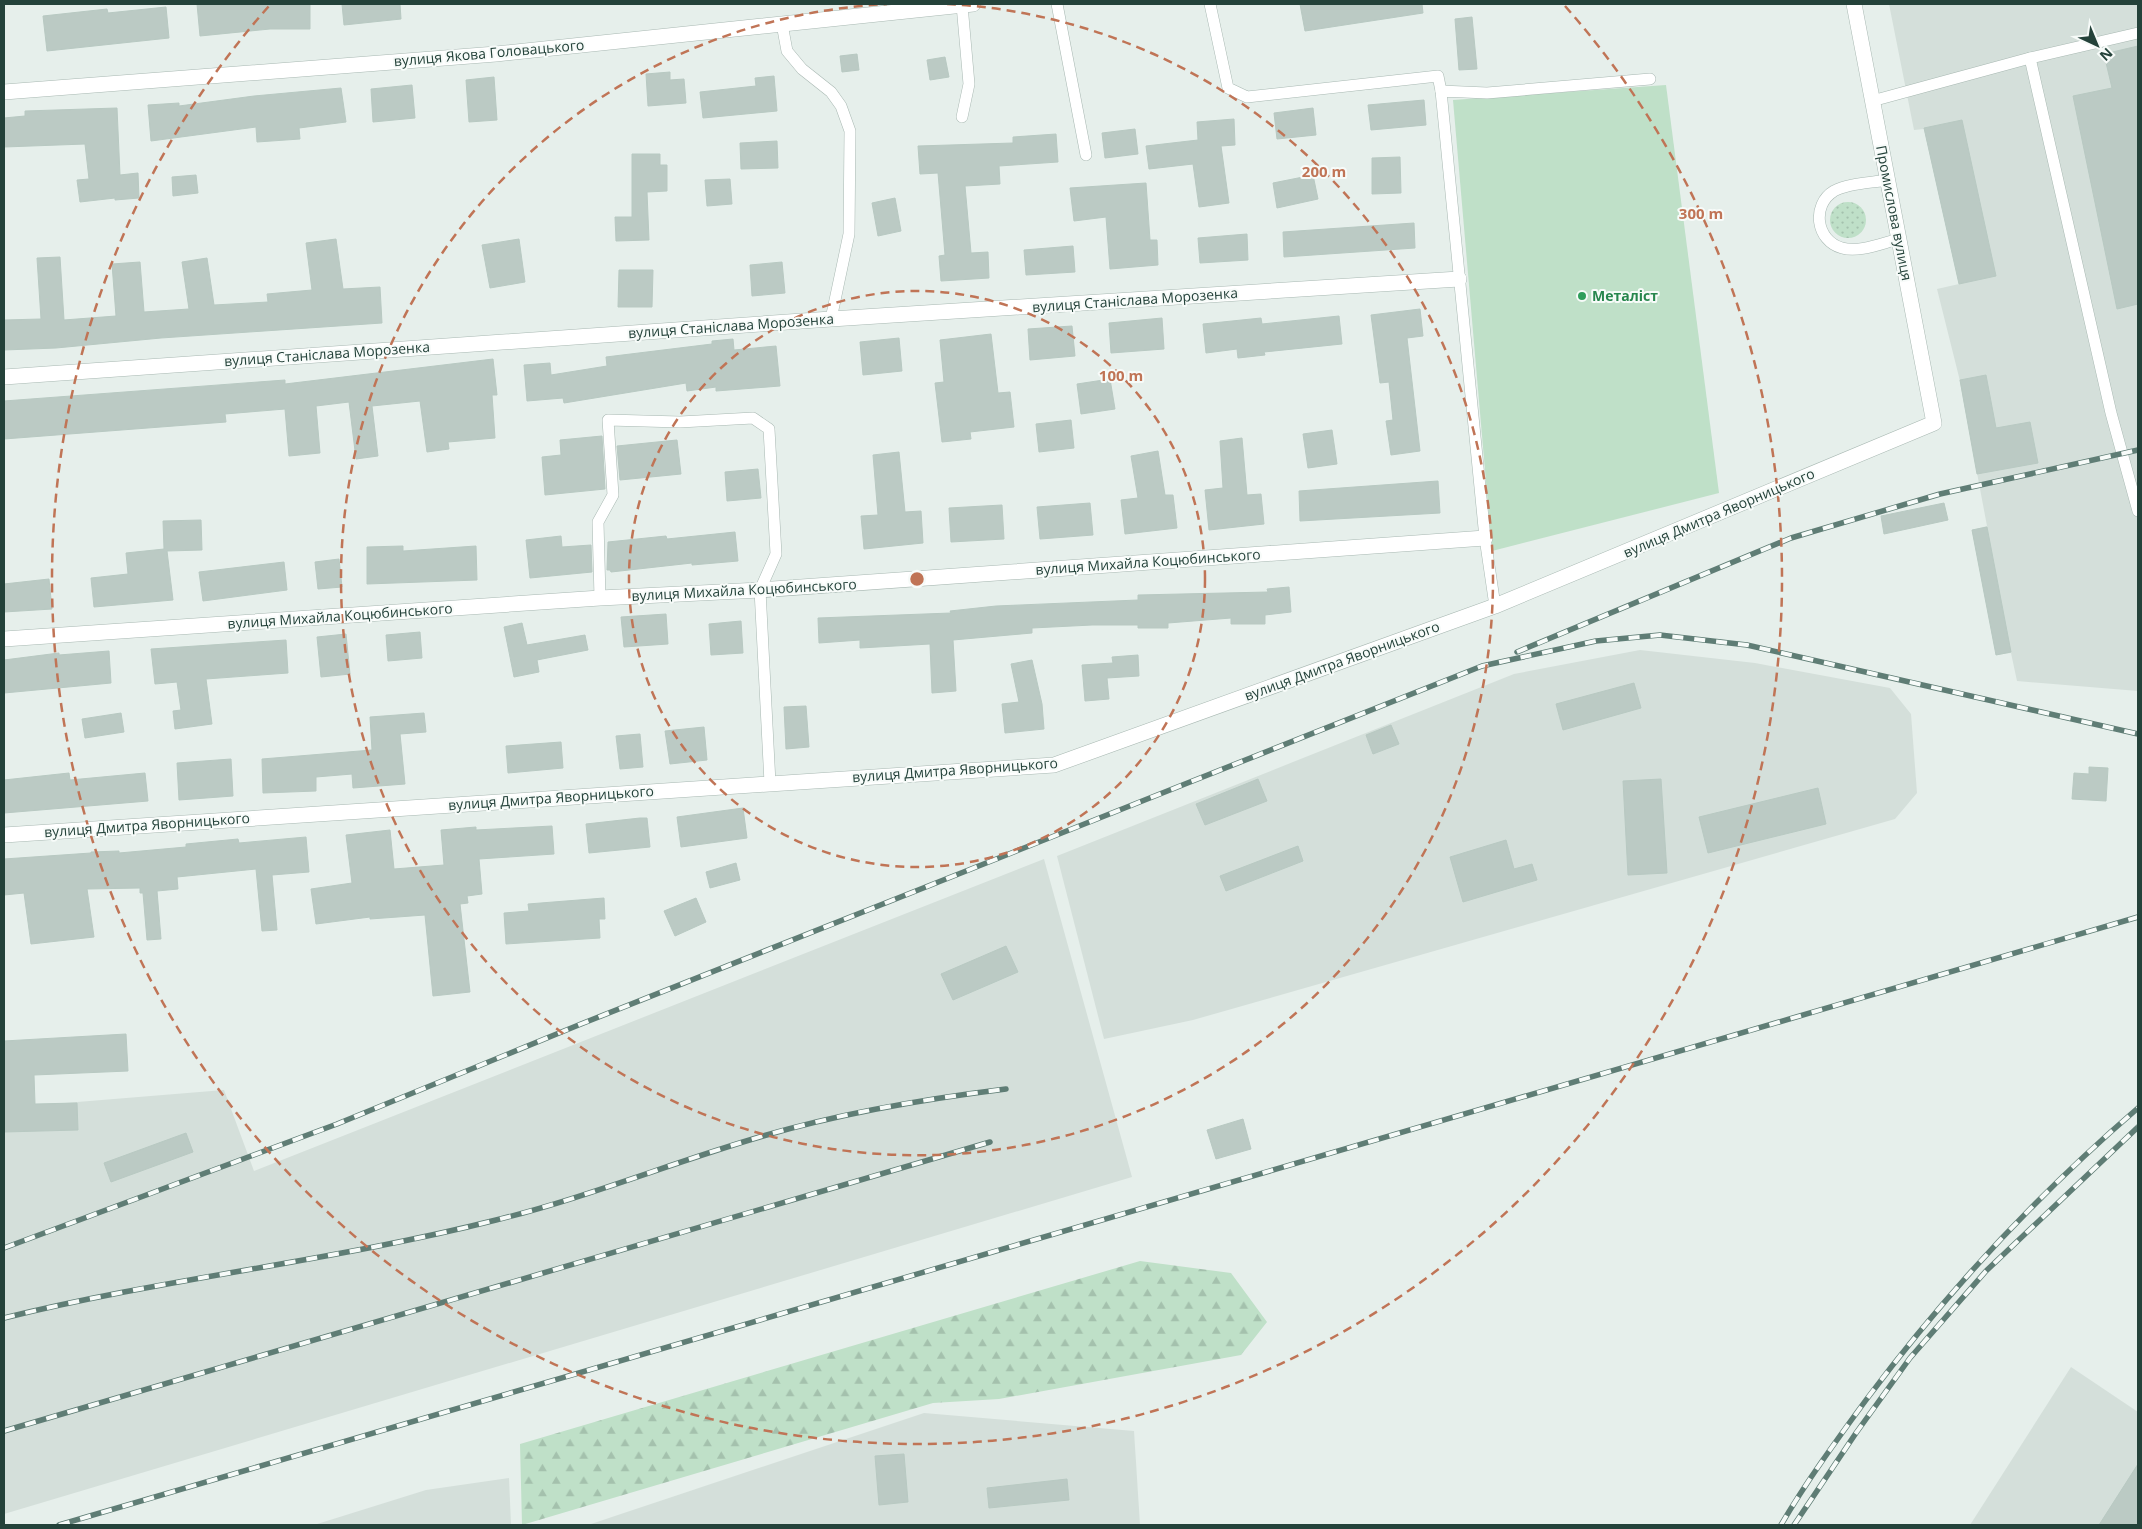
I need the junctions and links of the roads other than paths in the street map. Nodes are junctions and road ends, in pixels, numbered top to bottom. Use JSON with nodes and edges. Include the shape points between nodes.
{"nodes":[{"id":1,"x":967,"y":4,"type":"edge"},
{"id":2,"x":1057,"y":4,"type":"edge"},
{"id":3,"x":1210,"y":4,"type":"edge"},
{"id":4,"x":1854,"y":4,"type":"edge"},
{"id":5,"x":782,"y":24,"type":"junction"},
{"id":6,"x":2138,"y":33,"type":"edge"},
{"id":7,"x":2030,"y":58,"type":"junction"},
{"id":8,"x":1650,"y":80,"type":"dead end"},
{"id":9,"x":1440,"y":91,"type":"junction"},
{"id":10,"x":4,"y":92,"type":"edge"},
{"id":11,"x":1872,"y":101,"type":"junction"},
{"id":12,"x":962,"y":116,"type":"dead end"},
{"id":13,"x":1086,"y":155,"type":"dead end"},
{"id":14,"x":1887,"y":180,"type":"junction"},
{"id":15,"x":1899,"y":239,"type":"junction"},
{"id":16,"x":1459,"y":279,"type":"junction"},
{"id":17,"x":830,"y":319,"type":"junction"},
{"id":18,"x":4,"y":377,"type":"edge"},
{"id":19,"x":1934,"y":423,"type":"joint"},
{"id":20,"x":2138,"y":511,"type":"edge"},
{"id":21,"x":1485,"y":538,"type":"junction"},
{"id":22,"x":760,"y":590,"type":"junction"},
{"id":23,"x":600,"y":598,"type":"junction"},
{"id":24,"x":1495,"y":606,"type":"junction"},
{"id":25,"x":4,"y":639,"type":"edge"},
{"id":26,"x":770,"y":783,"type":"junction"},
{"id":27,"x":4,"y":835,"type":"edge"}],
"edges":[{"from":1,"to":5,"type":"street","name":"вулиця Якова Головацького"},
{"from":1,"to":12,"type":"lane","via":[[969,84]]},
{"from":2,"to":13,"type":"lane"},
{"from":3,"to":9,"type":"lane","via":[[1228,88],[1248,97],[1438,76]]},
{"from":4,"to":11,"type":"street","name":"Промислова вулиця"},
{"from":5,"to":10,"type":"street","name":"вулиця Якова Головацького","via":[[496,54]]},
{"from":5,"to":17,"type":"lane","via":[[787,51],[802,70],[831,92],[842,106],[850,131],[849,234]]},
{"from":6,"to":7,"type":"lane"},
{"from":7,"to":11,"type":"lane"},
{"from":7,"to":20,"type":"lane","via":[[2111,413]]},
{"from":8,"to":9,"type":"lane","via":[[1487,93]]},
{"from":9,"to":16,"type":"lane"},
{"from":11,"to":14,"type":"street","name":"Промислова вулиця"},
{"from":14,"to":15,"type":"street","name":"Промислова вулиця"},
{"from":14,"to":15,"type":"lane","via":[[1834,191],[1820,207],[1820,229],[1826,238],[1843,249]]},
{"from":15,"to":19,"type":"street","name":"Промислова вулиця"},
{"from":16,"to":17,"type":"street","name":"вулиця Станіслава Морозенка"},
{"from":16,"to":21,"type":"lane"},
{"from":17,"to":18,"type":"street","name":"вулиця Станіслава Морозенка"},
{"from":19,"to":24,"type":"street","name":"вулиця Дмитра Яворницького"},
{"from":21,"to":22,"type":"street","name":"вулиця Михайла Коцюбинського"},
{"from":21,"to":24,"type":"lane"},
{"from":22,"to":23,"type":"street","name":"вулиця Михайла Коцюбинського"},
{"from":22,"to":23,"type":"lane","via":[[776,554],[769,429],[753,418],[680,422],[608,420],[613,495],[598,522]]},
{"from":22,"to":26,"type":"lane"},
{"from":23,"to":25,"type":"street","name":"вулиця Михайла Коцюбинського"},
{"from":24,"to":26,"type":"street","name":"вулиця Дмитра Яворницького","via":[[1054,765]]},
{"from":26,"to":27,"type":"street","name":"вулиця Дмитра Яворницького"}]}
